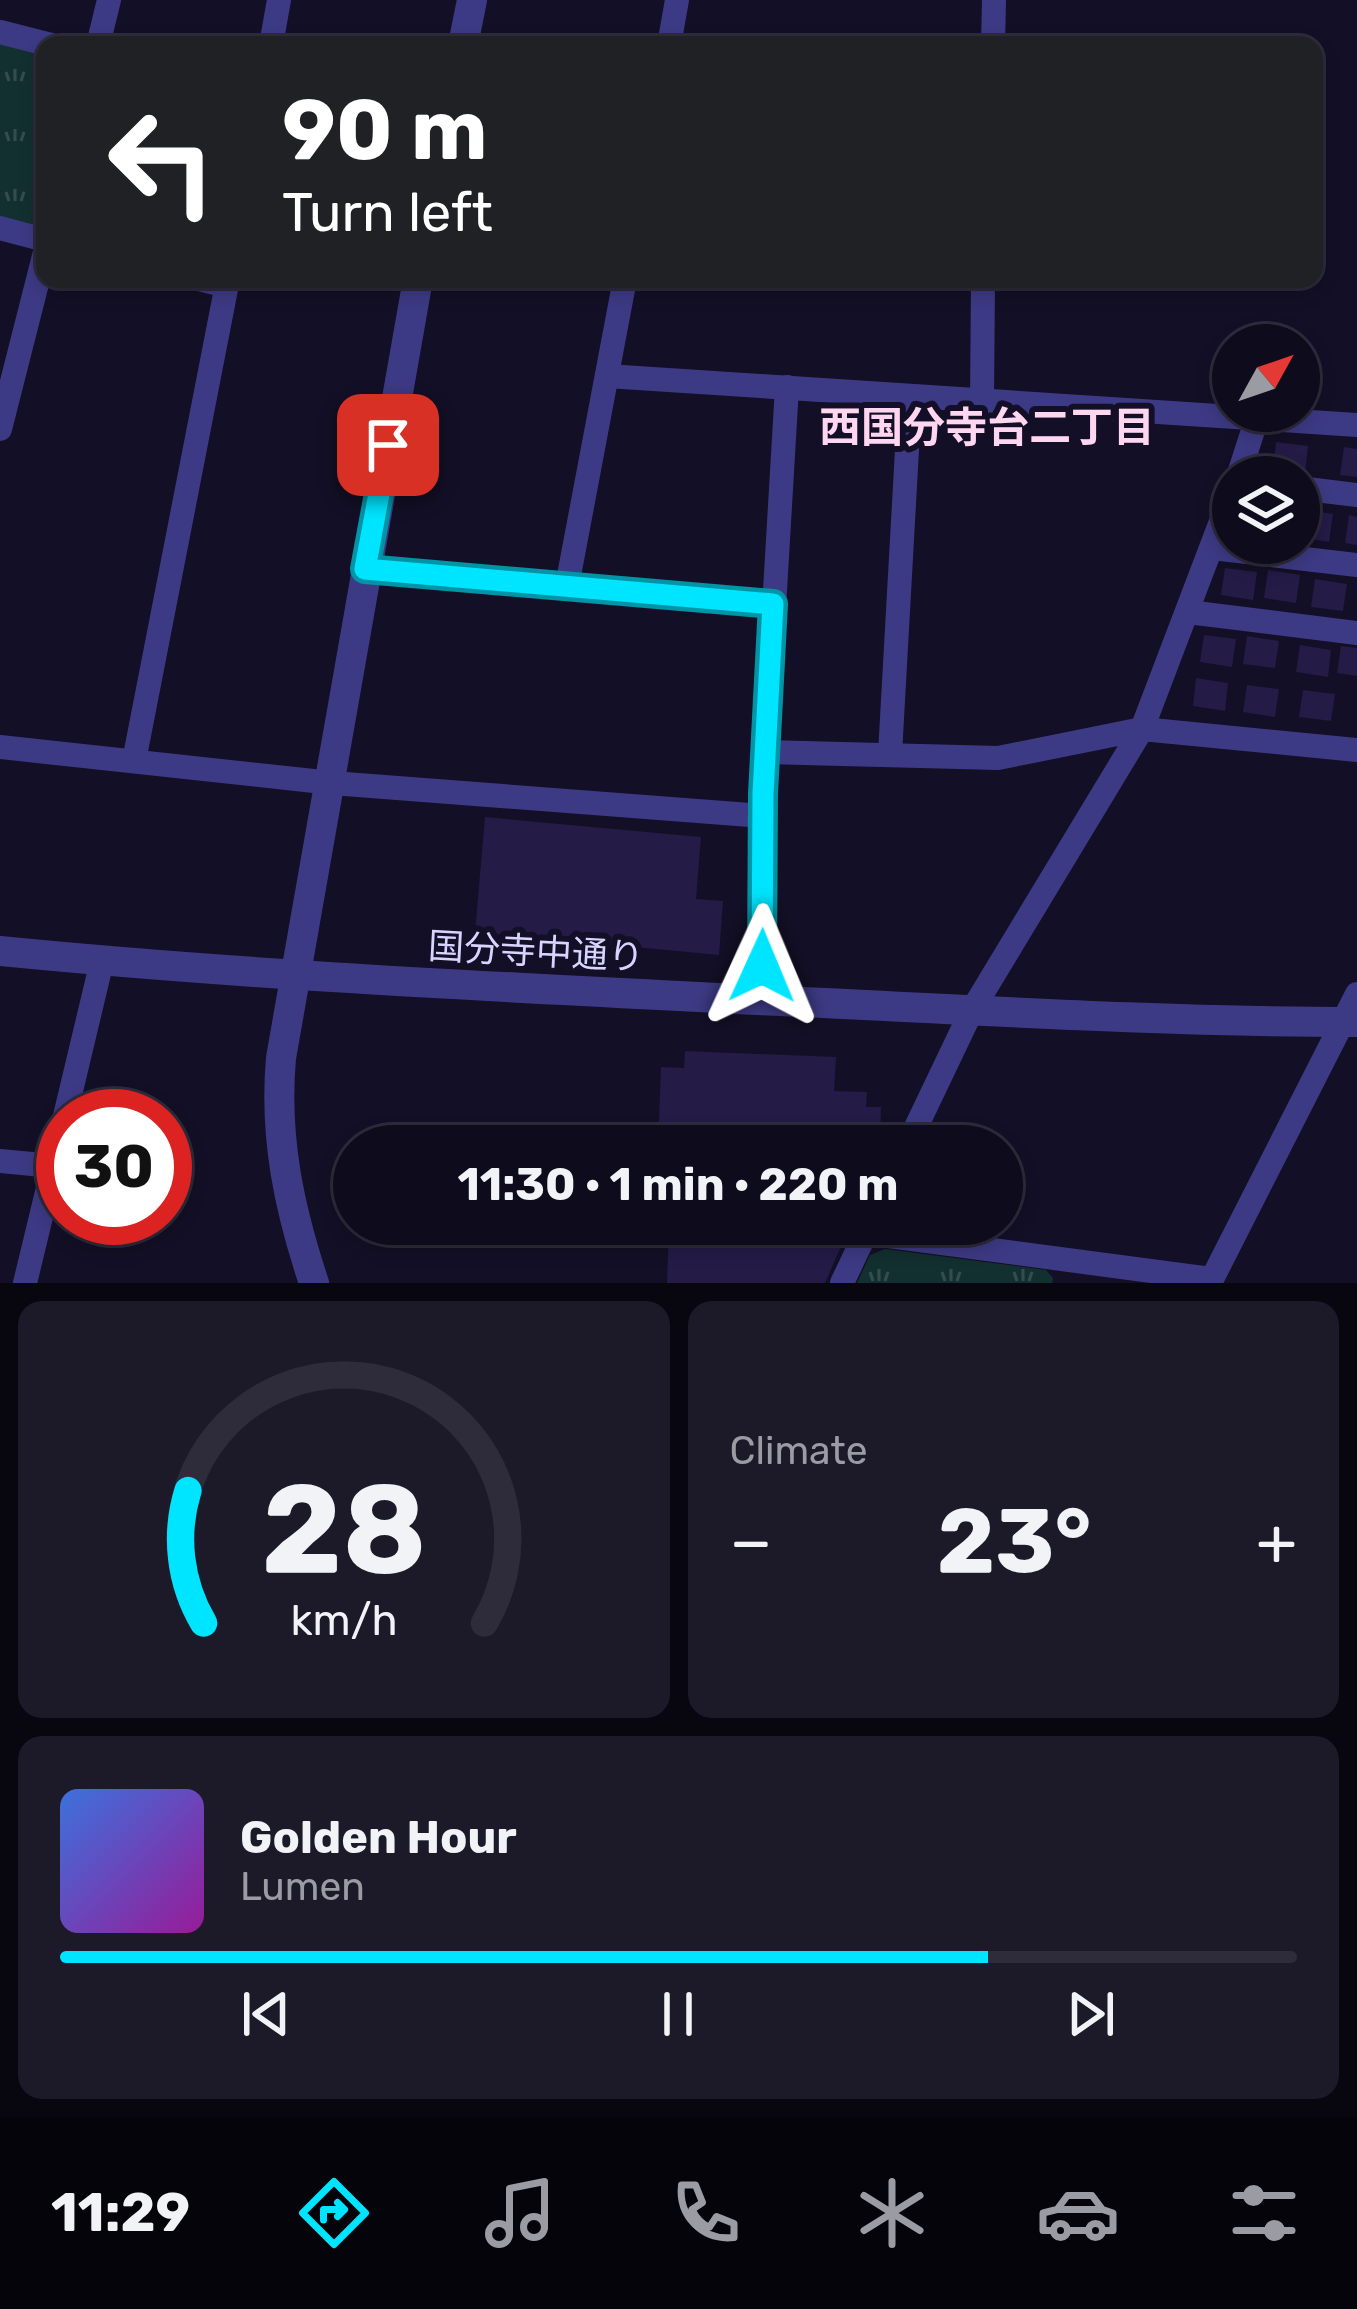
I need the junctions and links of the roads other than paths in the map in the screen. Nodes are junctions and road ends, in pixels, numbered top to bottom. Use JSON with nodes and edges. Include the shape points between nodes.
{"nodes":[{"id":1,"x":109,"y":0,"type":"edge"},
{"id":2,"x":278,"y":0,"type":"edge"},
{"id":3,"x":472,"y":0,"type":"edge"},
{"id":4,"x":677,"y":0,"type":"edge"},
{"id":5,"x":994,"y":0,"type":"edge"},
{"id":6,"x":0,"y":32,"type":"edge"},
{"id":7,"x":100,"y":36,"type":"edge"},
{"id":8,"x":272,"y":36,"type":"edge"},
{"id":9,"x":465,"y":36,"type":"edge"},
{"id":10,"x":671,"y":36,"type":"edge"},
{"id":11,"x":993,"y":36,"type":"edge"},
{"id":12,"x":36,"y":41,"type":"edge"},
{"id":13,"x":0,"y":228,"type":"edge"},
{"id":14,"x":36,"y":238,"type":"edge"},
{"id":15,"x":36,"y":287,"type":"edge"},
{"id":16,"x":227,"y":288,"type":"edge"},
{"id":17,"x":416,"y":288,"type":"edge"},
{"id":18,"x":623,"y":288,"type":"edge"},
{"id":19,"x":983,"y":288,"type":"edge"},
{"id":20,"x":607,"y":376,"type":"junction"},
{"id":21,"x":787,"y":387,"type":"junction"},
{"id":22,"x":910,"y":396,"type":"junction"},
{"id":23,"x":982,"y":400,"type":"junction"},
{"id":24,"x":1212,"y":415,"type":"edge"},
{"id":25,"x":1320,"y":422,"type":"edge"},
{"id":26,"x":1357,"y":425,"type":"edge"},
{"id":27,"x":0,"y":429,"type":"edge"},
{"id":28,"x":1320,"y":491,"type":"edge"},
{"id":29,"x":1357,"y":495,"type":"edge"},
{"id":30,"x":1212,"y":548,"type":"edge"},
{"id":31,"x":1320,"y":561,"type":"edge"},
{"id":32,"x":1357,"y":565,"type":"edge"},
{"id":33,"x":365,"y":569,"type":"junction"},
{"id":34,"x":567,"y":586,"type":"junction"},
{"id":35,"x":773,"y":604,"type":"junction"},
{"id":36,"x":1188,"y":612,"type":"junction"},
{"id":37,"x":1357,"y":633,"type":"edge"},
{"id":38,"x":1142,"y":729,"type":"junction"},
{"id":39,"x":0,"y":747,"type":"edge"},
{"id":40,"x":1357,"y":750,"type":"edge"},
{"id":41,"x":765,"y":752,"type":"junction"},
{"id":42,"x":890,"y":754,"type":"junction"},
{"id":43,"x":134,"y":761,"type":"junction"},
{"id":44,"x":332,"y":783,"type":"junction"},
{"id":45,"x":763,"y":816,"type":"junction"},
{"id":46,"x":0,"y":950,"type":"edge"},
{"id":47,"x":102,"y":961,"type":"junction"},
{"id":48,"x":295,"y":977,"type":"junction"},
{"id":49,"x":760,"y":1000,"type":"junction"},
{"id":50,"x":971,"y":1012,"type":"junction"},
{"id":51,"x":1352,"y":1013,"type":"edge"},
{"id":52,"x":71,"y":1089,"type":"edge"},
{"id":53,"x":918,"y":1125,"type":"edge"},
{"id":54,"x":0,"y":1161,"type":"edge"},
{"id":55,"x":36,"y":1164,"type":"edge"},
{"id":56,"x":36,"y":1237,"type":"edge"},
{"id":57,"x":860,"y":1245,"type":"edge"},
{"id":58,"x":940,"y":1245,"type":"edge"},
{"id":59,"x":1062,"y":1272,"type":"edge"},
{"id":60,"x":1210,"y":1281,"type":"edge"},
{"id":61,"x":25,"y":1283,"type":"edge"},
{"id":62,"x":314,"y":1283,"type":"edge"},
{"id":63,"x":842,"y":1283,"type":"edge"}],
"edges":[{"from":1,"to":7,"type":"street"},
{"from":2,"to":8,"type":"street"},
{"from":3,"to":9,"type":"street"},
{"from":4,"to":10,"type":"street"},
{"from":5,"to":11,"type":"street"},
{"from":6,"to":12,"type":"street"},
{"from":13,"to":14,"type":"street"},
{"from":15,"to":27,"type":"street"},
{"from":16,"to":43,"type":"street"},
{"from":17,"to":33,"type":"street"},
{"from":18,"to":20,"type":"street"},
{"from":19,"to":23,"type":"street"},
{"from":20,"to":21,"type":"street"},
{"from":20,"to":34,"type":"street"},
{"from":21,"to":22,"type":"street"},
{"from":21,"to":35,"type":"street"},
{"from":22,"to":23,"type":"street"},
{"from":22,"to":42,"type":"street"},
{"from":23,"to":24,"type":"street"},
{"from":25,"to":26,"type":"street"},
{"from":28,"to":29,"type":"street"},
{"from":30,"to":36,"type":"street"},
{"from":31,"to":32,"type":"street"},
{"from":33,"to":34,"type":"street"},
{"from":33,"to":44,"type":"street"},
{"from":34,"to":35,"type":"street"},
{"from":35,"to":41,"type":"street"},
{"from":36,"to":37,"type":"street"},
{"from":36,"to":38,"type":"street"},
{"from":38,"to":40,"type":"street"},
{"from":38,"to":42,"type":"street","via":[[998,758]]},
{"from":38,"to":50,"type":"street"},
{"from":39,"to":43,"type":"street"},
{"from":41,"to":42,"type":"street"},
{"from":41,"to":45,"type":"street"},
{"from":43,"to":44,"type":"street"},
{"from":44,"to":45,"type":"street"},
{"from":44,"to":48,"type":"street"},
{"from":45,"to":49,"type":"street"},
{"from":46,"to":47,"type":"street","name":"国分寺中通り"},
{"from":47,"to":48,"type":"street","name":"国分寺中通り"},
{"from":47,"to":52,"type":"street"},
{"from":48,"to":49,"type":"street","name":"国分寺中通り"},
{"from":48,"to":62,"type":"street","via":[[279,1081],[280,1147]]},
{"from":49,"to":50,"type":"street","name":"国分寺中通り"},
{"from":50,"to":51,"type":"street","name":"国分寺中通り"},
{"from":50,"to":53,"type":"street"},
{"from":51,"to":60,"type":"street"},
{"from":54,"to":55,"type":"street"},
{"from":56,"to":61,"type":"street"},
{"from":57,"to":63,"type":"street"},
{"from":58,"to":59,"type":"street"},
{"from":59,"to":60,"type":"street"}]}
